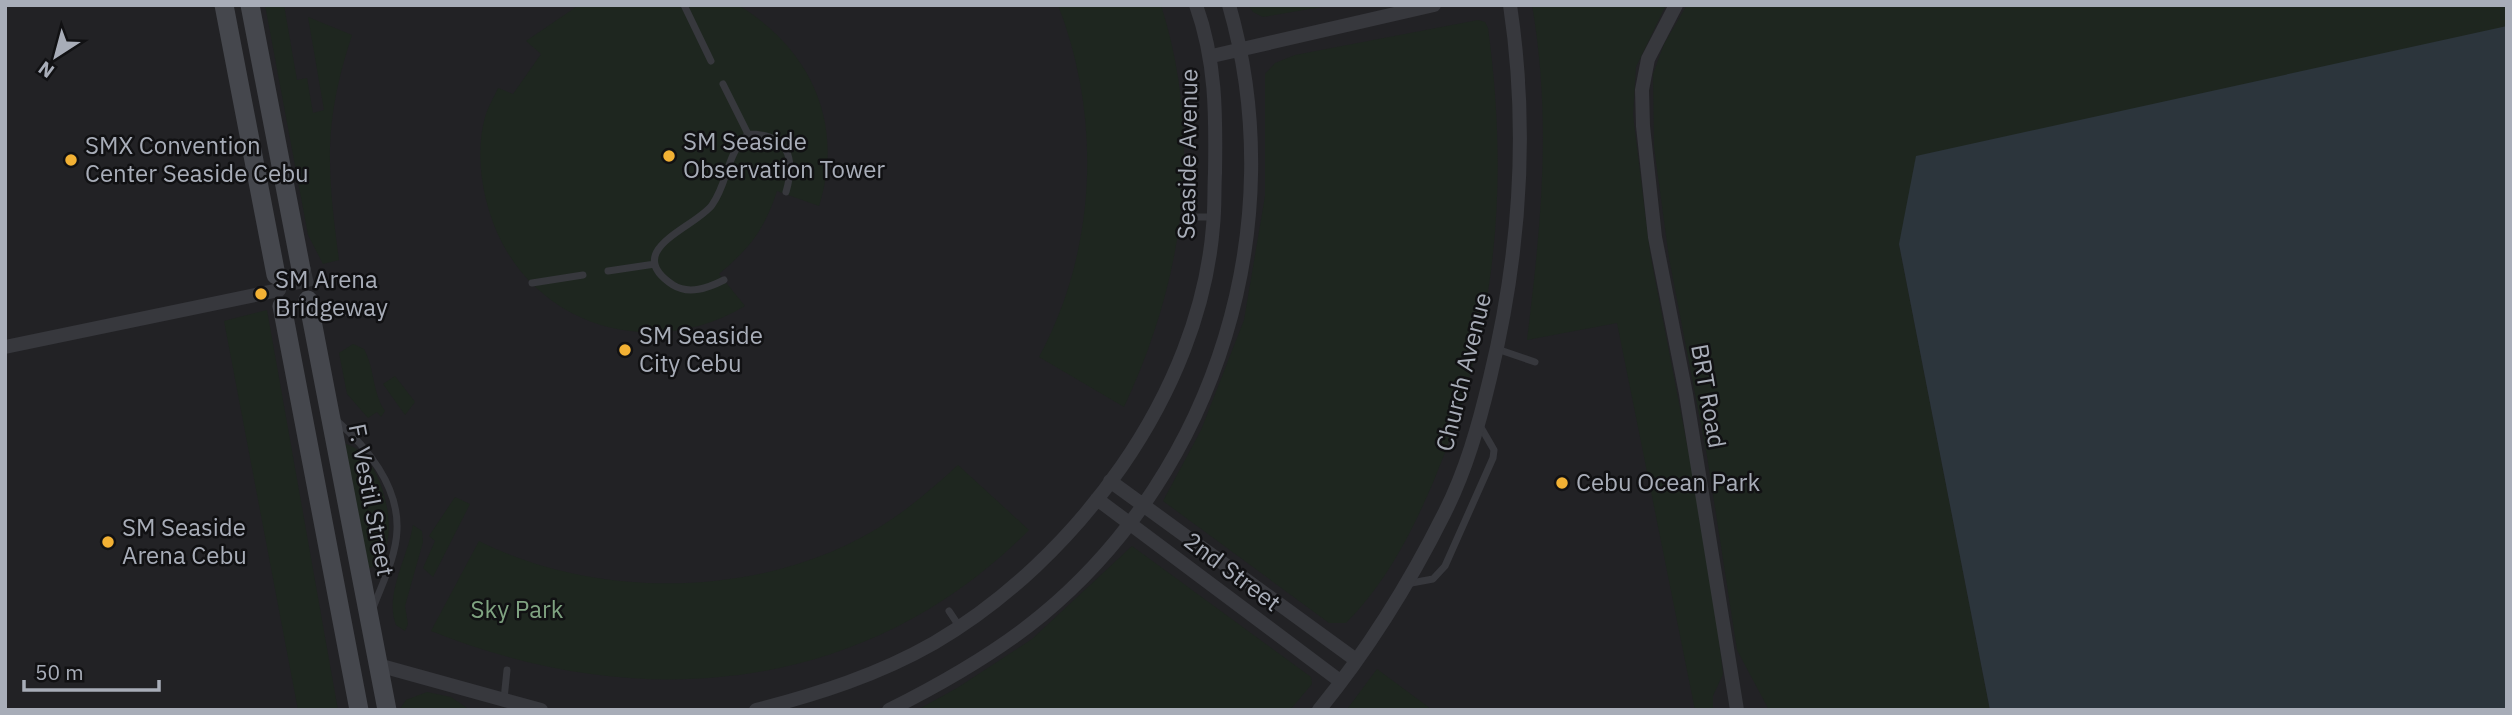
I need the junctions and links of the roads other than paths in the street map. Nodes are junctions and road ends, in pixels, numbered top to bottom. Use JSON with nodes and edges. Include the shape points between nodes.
{"nodes":[{"id":1,"x":224,"y":5,"type":"edge"},
{"id":2,"x":250,"y":5,"type":"edge"},
{"id":3,"x":684,"y":5,"type":"edge"},
{"id":4,"x":1196,"y":5,"type":"edge"},
{"id":5,"x":1229,"y":5,"type":"edge"},
{"id":6,"x":1434,"y":5,"type":"edge"},
{"id":7,"x":1510,"y":5,"type":"edge"},
{"id":8,"x":1676,"y":5,"type":"edge"},
{"id":9,"x":1242,"y":48,"type":"junction"},
{"id":10,"x":1212,"y":56,"type":"junction"},
{"id":11,"x":711,"y":61,"type":"dead end"},
{"id":12,"x":723,"y":84,"type":"dead end"},
{"id":13,"x":748,"y":134,"type":"junction"},
{"id":14,"x":786,"y":192,"type":"dead end"},
{"id":15,"x":1195,"y":217,"type":"dead end"},
{"id":16,"x":1214,"y":217,"type":"junction"},
{"id":17,"x":655,"y":264,"type":"junction"},
{"id":18,"x":301,"y":269,"type":"tunnel mouth"},
{"id":19,"x":608,"y":271,"type":"dead end"},
{"id":20,"x":583,"y":275,"type":"dead end"},
{"id":21,"x":724,"y":280,"type":"dead end"},
{"id":22,"x":532,"y":283,"type":"dead end"},
{"id":23,"x":279,"y":290,"type":"junction"},
{"id":24,"x":309,"y":309,"type":"joint"},
{"id":25,"x":360,"y":310,"type":"dead end"},
{"id":26,"x":5,"y":347,"type":"edge"},
{"id":27,"x":1497,"y":349,"type":"junction"},
{"id":28,"x":1535,"y":362,"type":"dead end"},
{"id":29,"x":329,"y":413,"type":"junction"},
{"id":30,"x":303,"y":418,"type":"junction"},
{"id":31,"x":1478,"y":423,"type":"junction"},
{"id":32,"x":1110,"y":481,"type":"junction"},
{"id":33,"x":1097,"y":499,"type":"junction"},
{"id":34,"x":1143,"y":505,"type":"junction"},
{"id":35,"x":1129,"y":523,"type":"junction"},
{"id":36,"x":1405,"y":584,"type":"junction"},
{"id":37,"x":949,"y":611,"type":"dead end"},
{"id":38,"x":369,"y":618,"type":"junction"},
{"id":39,"x":959,"y":626,"type":"junction"},
{"id":40,"x":1356,"y":660,"type":"junction"},
{"id":41,"x":378,"y":665,"type":"junction"},
{"id":42,"x":507,"y":670,"type":"dead end"},
{"id":43,"x":1340,"y":681,"type":"junction"},
{"id":44,"x":503,"y":705,"type":"edge"},
{"id":45,"x":359,"y":710,"type":"edge"},
{"id":46,"x":387,"y":710,"type":"edge"},
{"id":47,"x":541,"y":710,"type":"edge"},
{"id":48,"x":756,"y":710,"type":"edge"},
{"id":49,"x":889,"y":710,"type":"edge"},
{"id":50,"x":1319,"y":710,"type":"edge"},
{"id":51,"x":1737,"y":710,"type":"edge"}],
"edges":[{"from":1,"to":23,"type":"main road","name":"F. Vestil Street"},
{"from":2,"to":18,"type":"main road"},
{"from":3,"to":11,"type":"lane"},
{"from":4,"to":10,"type":"street","name":"Seaside Avenue"},
{"from":5,"to":9,"type":"street"},
{"from":6,"to":9,"type":"street"},
{"from":7,"to":27,"type":"street","name":"Church Avenue","via":[[1520,77],[1522,140],[1515,242]]},
{"from":8,"to":51,"type":"street","name":"BRT Road","via":[[1648,59],[1642,90],[1643,127],[1655,237],[1686,394]]},
{"from":9,"to":10,"type":"street"},
{"from":9,"to":34,"type":"street","via":[[1250,104],[1251,193],[1237,296],[1221,353],[1192,425]]},
{"from":10,"to":16,"type":"street","name":"Seaside Avenue","via":[[1216,95]]},
{"from":12,"to":13,"type":"lane"},
{"from":13,"to":14,"type":"lane","via":[[768,135],[787,150],[791,161]]},
{"from":13,"to":17,"type":"lane","via":[[731,153],[722,189],[710,208],[662,243]]},
{"from":15,"to":16,"type":"lane"},
{"from":16,"to":32,"type":"street","name":"Seaside Avenue","via":[[1204,280],[1174,374]]},
{"from":17,"to":19,"type":"lane"},
{"from":17,"to":21,"type":"lane","via":[[663,277],[688,291]]},
{"from":20,"to":22,"type":"lane"},
{"from":23,"to":26,"type":"street"},
{"from":23,"to":30,"type":"main road","name":"F. Vestil Street"},
{"from":24,"to":25,"type":"lane"},
{"from":24,"to":29,"type":"main road","name":"F. Vestil Street"},
{"from":27,"to":28,"type":"lane"},
{"from":27,"to":31,"type":"street","name":"Church Avenue"},
{"from":29,"to":30,"type":"lane"},
{"from":29,"to":38,"type":"main road","name":"F. Vestil Street"},
{"from":29,"to":38,"type":"lane","via":[[375,460],[390,493],[397,529]]},
{"from":30,"to":45,"type":"main road","name":"F. Vestil Street"},
{"from":31,"to":36,"type":"street","name":"Church Avenue","via":[[1445,513]]},
{"from":31,"to":36,"type":"lane","via":[[1494,450],[1493,458],[1445,566],[1433,579]]},
{"from":32,"to":33,"type":"street","name":"Seaside Avenue"},
{"from":32,"to":34,"type":"street","name":"2nd Street"},
{"from":33,"to":35,"type":"street","name":"2nd Street"},
{"from":33,"to":39,"type":"street","name":"Seaside Avenue","via":[[1018,582]]},
{"from":34,"to":35,"type":"street"},
{"from":34,"to":40,"type":"street","name":"2nd Street"},
{"from":35,"to":43,"type":"street","name":"2nd Street"},
{"from":35,"to":49,"type":"street","via":[[1042,615],[940,685]]},
{"from":36,"to":40,"type":"street","name":"Church Avenue"},
{"from":37,"to":39,"type":"lane"},
{"from":38,"to":41,"type":"main road","name":"F. Vestil Street"},
{"from":39,"to":48,"type":"street","name":"Seaside Avenue","via":[[875,672],[815,695]]},
{"from":40,"to":43,"type":"street","name":"Church Avenue"},
{"from":41,"to":44,"type":"street"},
{"from":41,"to":46,"type":"main road","name":"F. Vestil Street"},
{"from":42,"to":44,"type":"lane"},
{"from":43,"to":50,"type":"street","name":"Church Avenue"},
{"from":44,"to":47,"type":"street"}]}
